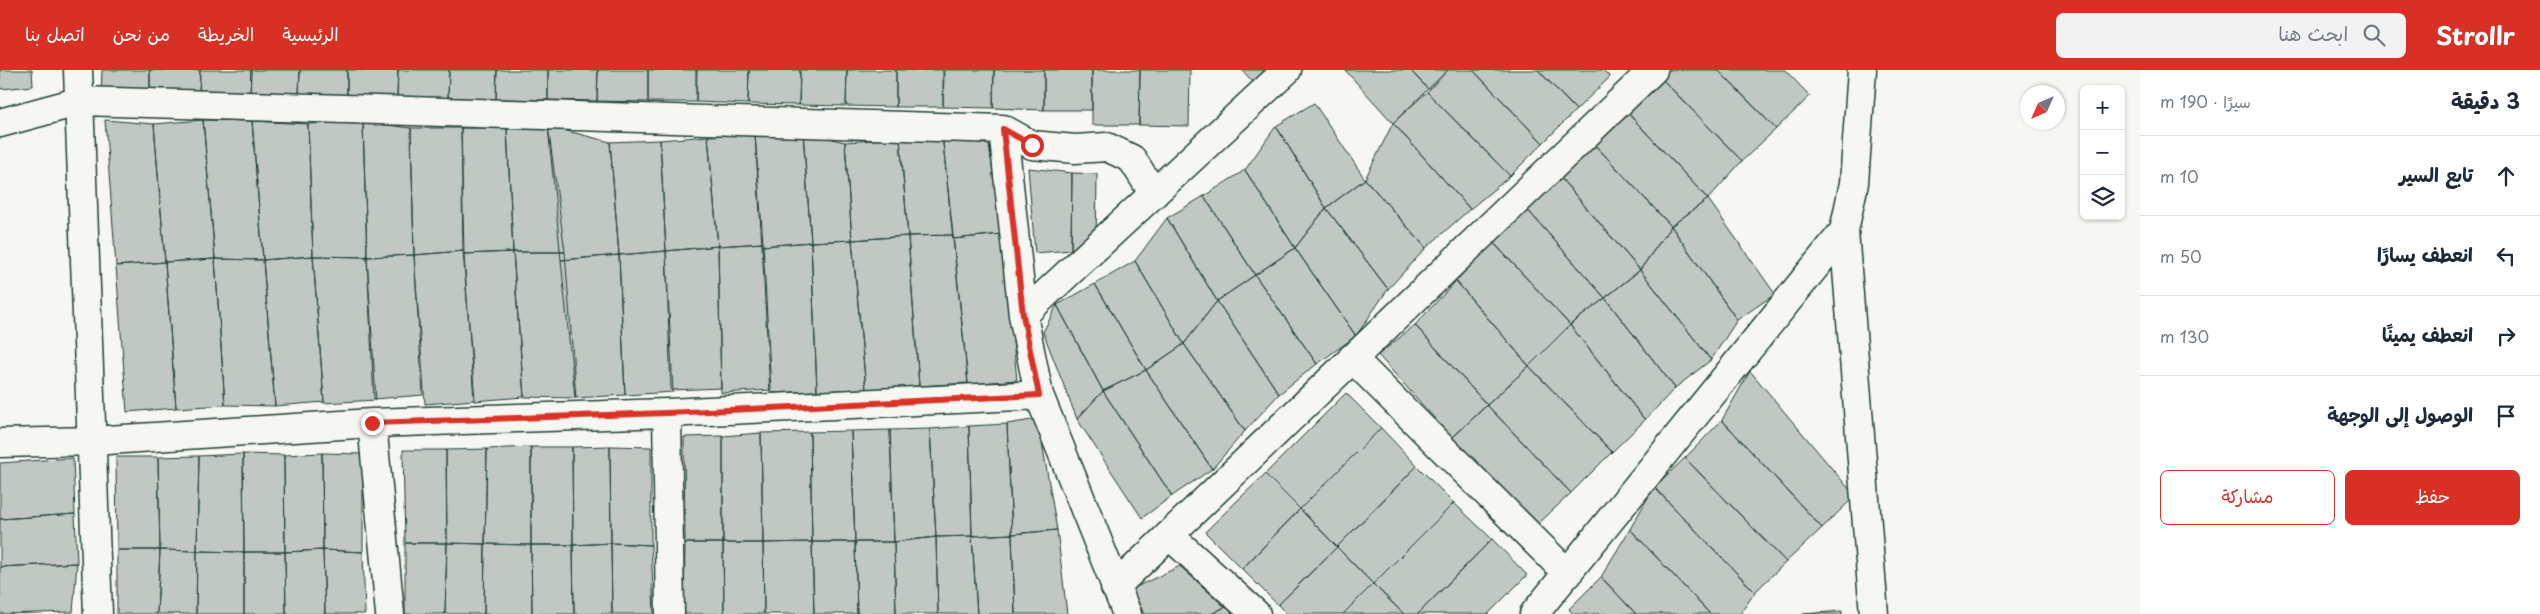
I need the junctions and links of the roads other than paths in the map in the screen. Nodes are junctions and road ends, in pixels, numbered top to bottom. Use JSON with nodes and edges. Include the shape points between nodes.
{"nodes":[{"id":1,"x":78,"y":70,"type":"edge"},
{"id":2,"x":1287,"y":70,"type":"edge"},
{"id":3,"x":1653,"y":70,"type":"edge"},
{"id":4,"x":1862,"y":70,"type":"edge"},
{"id":5,"x":81,"y":101,"type":"junction"},
{"id":6,"x":0,"y":123,"type":"edge"},
{"id":7,"x":1003,"y":129,"type":"junction"},
{"id":8,"x":1154,"y":194,"type":"junction"},
{"id":9,"x":1844,"y":231,"type":"junction"},
{"id":10,"x":1023,"y":315,"type":"junction"},
{"id":11,"x":1352,"y":358,"type":"junction"},
{"id":12,"x":1039,"y":395,"type":"junction"},
{"id":13,"x":667,"y":413,"type":"junction"},
{"id":14,"x":372,"y":423,"type":"junction"},
{"id":15,"x":92,"y":441,"type":"junction"},
{"id":16,"x":0,"y":443,"type":"edge"},
{"id":17,"x":1169,"y":535,"type":"junction"},
{"id":18,"x":1568,"y":574,"type":"junction"},
{"id":19,"x":1115,"y":587,"type":"junction"},
{"id":20,"x":98,"y":614,"type":"edge"},
{"id":21,"x":390,"y":614,"type":"edge"},
{"id":22,"x":670,"y":614,"type":"edge"},
{"id":23,"x":1127,"y":614,"type":"edge"},
{"id":24,"x":1256,"y":614,"type":"edge"},
{"id":25,"x":1534,"y":614,"type":"edge"},
{"id":26,"x":1874,"y":614,"type":"edge"}],
"edges":[{"from":1,"to":5,"type":"street"},
{"from":2,"to":8,"type":"street"},
{"from":3,"to":11,"type":"street"},
{"from":4,"to":9,"type":"street","via":[[1854,183]]},
{"from":5,"to":6,"type":"street"},
{"from":5,"to":7,"type":"street"},
{"from":5,"to":15,"type":"street"},
{"from":7,"to":8,"type":"street","via":[[1032,145],[1075,149],[1107,147],[1132,159]]},
{"from":7,"to":10,"type":"street"},
{"from":8,"to":10,"type":"street"},
{"from":9,"to":18,"type":"street"},
{"from":9,"to":26,"type":"street"},
{"from":10,"to":12,"type":"street"},
{"from":11,"to":17,"type":"street"},
{"from":11,"to":18,"type":"street"},
{"from":12,"to":13,"type":"street"},
{"from":12,"to":19,"type":"street"},
{"from":13,"to":14,"type":"street"},
{"from":13,"to":22,"type":"street"},
{"from":14,"to":15,"type":"street"},
{"from":14,"to":21,"type":"street"},
{"from":15,"to":16,"type":"street"},
{"from":15,"to":20,"type":"street"},
{"from":17,"to":19,"type":"street"},
{"from":17,"to":24,"type":"street"},
{"from":18,"to":25,"type":"street"},
{"from":19,"to":23,"type":"street"}]}
